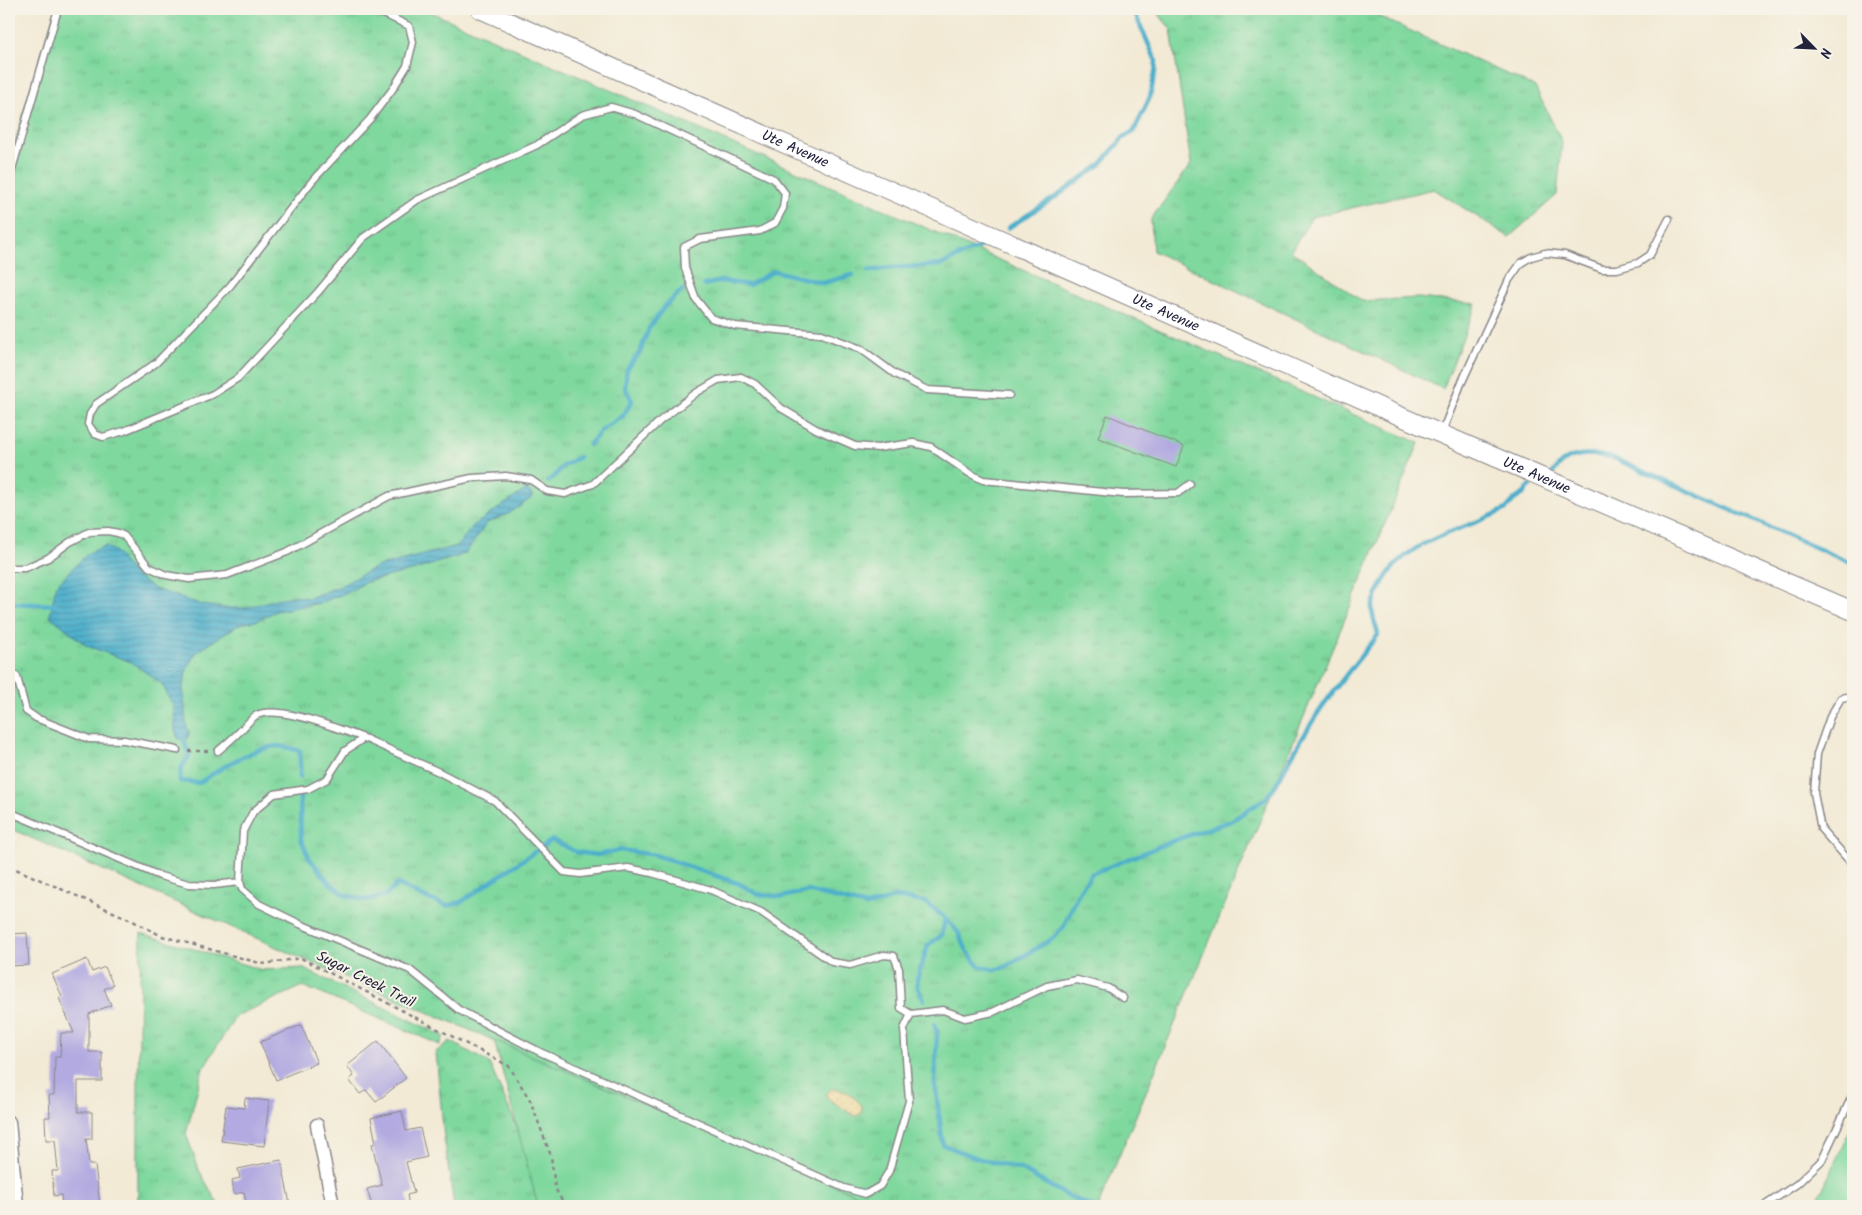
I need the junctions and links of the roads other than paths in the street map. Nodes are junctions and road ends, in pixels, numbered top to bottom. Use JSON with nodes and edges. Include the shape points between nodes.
{"nodes":[{"id":1,"x":58,"y":9,"type":"edge"},
{"id":2,"x":363,"y":9,"type":"edge"},
{"id":3,"x":480,"y":9,"type":"edge"},
{"id":4,"x":9,"y":180,"type":"edge"},
{"id":5,"x":1669,"y":219,"type":"dead end"},
{"id":6,"x":1009,"y":395,"type":"dead end"},
{"id":7,"x":1441,"y":434,"type":"junction"},
{"id":8,"x":1190,"y":484,"type":"dead end"},
{"id":9,"x":9,"y":568,"type":"edge"},
{"id":10,"x":1853,"y":611,"type":"edge"},
{"id":11,"x":9,"y":670,"type":"edge"},
{"id":12,"x":1853,"y":696,"type":"edge"},
{"id":13,"x":364,"y":738,"type":"junction"},
{"id":14,"x":177,"y":750,"type":"road end"},
{"id":15,"x":218,"y":751,"type":"road end"},
{"id":16,"x":9,"y":812,"type":"edge"},
{"id":17,"x":1852,"y":861,"type":"edge"},
{"id":18,"x":240,"y":882,"type":"junction"},
{"id":19,"x":1123,"y":998,"type":"dead end"},
{"id":20,"x":911,"y":1014,"type":"junction"},
{"id":21,"x":1853,"y":1094,"type":"edge"},
{"id":22,"x":9,"y":1122,"type":"edge"},
{"id":23,"x":317,"y":1125,"type":"dead end"},
{"id":24,"x":18,"y":1206,"type":"edge"},
{"id":25,"x":333,"y":1206,"type":"edge"},
{"id":26,"x":1764,"y":1206,"type":"edge"}],
"edges":[{"from":1,"to":4,"type":"lane"},
{"from":2,"to":6,"type":"lane","via":[[384,14],[409,26],[413,42],[407,66],[392,90],[370,119],[313,180],[230,286],[156,362],[96,404],[88,424],[95,434],[103,437],[124,431],[213,394],[238,378],[364,238],[417,200],[537,145],[582,115],[610,107],[635,114],[774,179],[786,193],[775,223],[760,231],[700,239],[684,247],[685,268],[696,299],[711,318],[735,326],[822,334],[861,350],[895,374],[927,390]]},
{"from":3,"to":7,"type":"main road","name":"Ute Avenue"},
{"from":5,"to":7,"type":"lane","via":[[1650,255],[1638,263],[1602,269],[1564,255],[1545,253],[1521,263],[1509,280]]},
{"from":7,"to":10,"type":"main road","name":"Ute Avenue"},
{"from":8,"to":9,"type":"lane","via":[[1178,493],[1123,494],[983,480],[931,447],[913,443],[878,448],[855,446],[816,430],[741,377],[718,380],[696,393],[661,420],[593,484],[565,494],[547,491],[531,480],[506,476],[472,478],[389,496],[287,552],[226,575],[189,579],[166,575],[149,567],[124,536],[108,531],[89,532],[48,558],[25,568]]},
{"from":11,"to":14,"type":"lane","via":[[17,677],[26,711],[36,718],[89,739],[124,740]]},
{"from":12,"to":17,"type":"lane","via":[[1841,698],[1830,717],[1817,754],[1814,793],[1821,829]]},
{"from":13,"to":15,"type":"lane","via":[[325,724],[269,712],[255,716]]},
{"from":13,"to":18,"type":"lane","via":[[345,751],[327,779],[308,789],[274,794],[253,812],[244,831]]},
{"from":13,"to":20,"type":"lane","via":[[495,801],[564,872],[580,874],[628,868],[711,890],[761,912],[832,962],[850,965],[884,955],[894,956],[899,969],[901,1008]]},
{"from":16,"to":18,"type":"lane","via":[[160,876],[189,884]]},
{"from":18,"to":20,"type":"lane","via":[[242,889],[260,904],[410,970],[459,1010],[540,1052],[844,1188],[866,1194],[880,1186],[889,1171],[909,1101],[904,1029]]},
{"from":19,"to":20,"type":"lane","via":[[1108,988],[1077,980],[1047,986],[993,1012],[965,1018],[943,1010]]},
{"from":21,"to":26,"type":"lane","via":[[1822,1160],[1797,1184]]},
{"from":22,"to":24,"type":"street"},
{"from":23,"to":25,"type":"street"}]}
